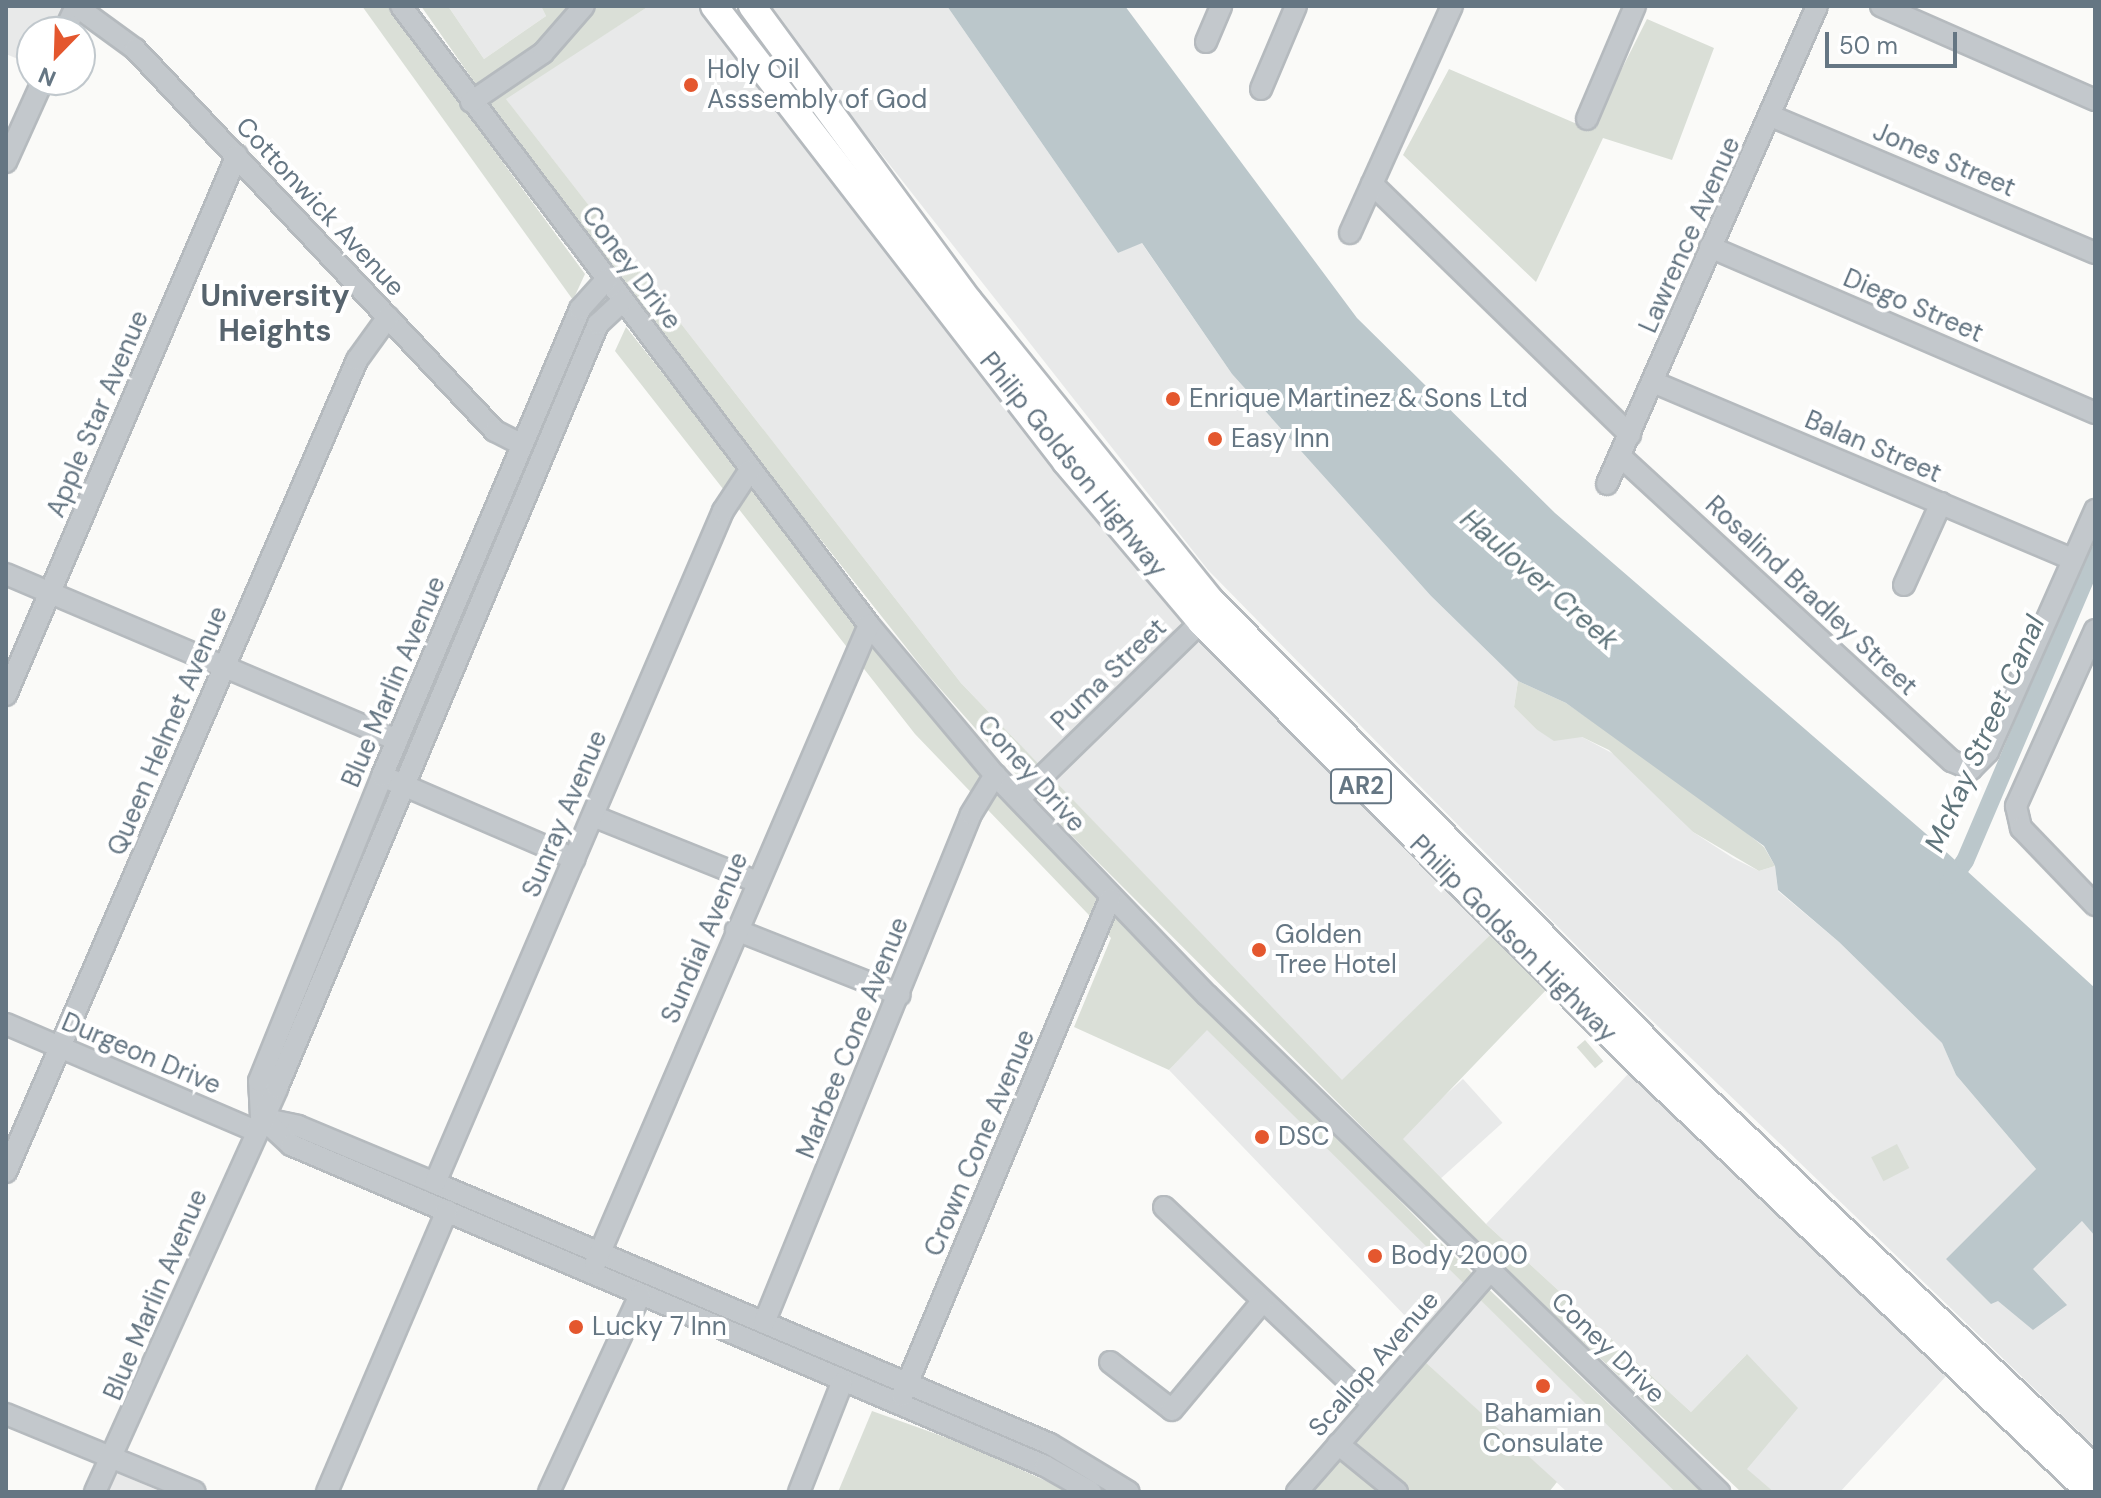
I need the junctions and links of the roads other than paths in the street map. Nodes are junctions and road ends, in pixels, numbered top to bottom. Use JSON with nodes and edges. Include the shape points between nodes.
{"nodes":[{"id":1,"x":76,"y":6,"type":"edge"},
{"id":2,"x":401,"y":6,"type":"edge"},
{"id":3,"x":584,"y":6,"type":"edge"},
{"id":4,"x":714,"y":6,"type":"edge"},
{"id":5,"x":752,"y":6,"type":"edge"},
{"id":6,"x":1221,"y":6,"type":"edge"},
{"id":7,"x":1296,"y":6,"type":"edge"},
{"id":8,"x":1452,"y":6,"type":"edge"},
{"id":9,"x":1817,"y":6,"type":"edge"},
{"id":10,"x":1881,"y":6,"type":"edge"},
{"id":11,"x":1641,"y":8,"type":"edge"},
{"id":12,"x":1206,"y":42,"type":"dead end"},
{"id":13,"x":1261,"y":89,"type":"dead end"},
{"id":14,"x":36,"y":96,"type":"edge"},
{"id":15,"x":2095,"y":100,"type":"edge"},
{"id":16,"x":471,"y":102,"type":"junction"},
{"id":17,"x":1771,"y":116,"type":"junction"},
{"id":18,"x":1587,"y":119,"type":"dead end"},
{"id":19,"x":237,"y":155,"type":"junction"},
{"id":20,"x":6,"y":162,"type":"edge"},
{"id":21,"x":1372,"y":184,"type":"junction"},
{"id":22,"x":1350,"y":233,"type":"dead end"},
{"id":23,"x":1710,"y":247,"type":"junction"},
{"id":24,"x":2095,"y":253,"type":"edge"},
{"id":25,"x":607,"y":279,"type":"junction"},
{"id":26,"x":623,"y":301,"type":"junction"},
{"id":27,"x":388,"y":317,"type":"junction"},
{"id":28,"x":1653,"y":382,"type":"junction"},
{"id":29,"x":2095,"y":413,"type":"edge"},
{"id":30,"x":1630,"y":435,"type":"junction"},
{"id":31,"x":522,"y":445,"type":"junction"},
{"id":32,"x":1620,"y":456,"type":"junction"},
{"id":33,"x":750,"y":470,"type":"junction"},
{"id":34,"x":1607,"y":484,"type":"dead end"},
{"id":35,"x":1941,"y":503,"type":"junction"},
{"id":36,"x":2095,"y":510,"type":"edge"},
{"id":37,"x":2073,"y":559,"type":"junction"},
{"id":38,"x":6,"y":574,"type":"edge"},
{"id":39,"x":1904,"y":585,"type":"dead end"},
{"id":40,"x":49,"y":594,"type":"junction"},
{"id":41,"x":1201,"y":622,"type":"junction"},
{"id":42,"x":869,"y":625,"type":"junction"},
{"id":43,"x":2095,"y":630,"type":"edge"},
{"id":44,"x":224,"y":666,"type":"junction"},
{"id":45,"x":6,"y":695,"type":"edge"},
{"id":46,"x":397,"y":740,"type":"junction"},
{"id":47,"x":995,"y":775,"type":"junction"},
{"id":48,"x":391,"y":780,"type":"junction"},
{"id":49,"x":1019,"y":799,"type":"junction"},
{"id":50,"x":593,"y":816,"type":"junction"},
{"id":51,"x":575,"y":859,"type":"junction"},
{"id":52,"x":757,"y":882,"type":"junction"},
{"id":53,"x":1110,"y":899,"type":"junction"},
{"id":54,"x":2095,"y":905,"type":"edge"},
{"id":55,"x":736,"y":930,"type":"junction"},
{"id":56,"x":900,"y":995,"type":"junction"},
{"id":57,"x":6,"y":1024,"type":"edge"},
{"id":58,"x":59,"y":1047,"type":"junction"},
{"id":59,"x":258,"y":1124,"type":"junction"},
{"id":60,"x":295,"y":1136,"type":"junction"},
{"id":61,"x":6,"y":1172,"type":"edge"},
{"id":62,"x":435,"y":1183,"type":"junction"},
{"id":63,"x":1164,"y":1207,"type":"dead end"},
{"id":64,"x":447,"y":1210,"type":"junction"},
{"id":65,"x":600,"y":1253,"type":"junction"},
{"id":66,"x":1491,"y":1270,"type":"junction"},
{"id":67,"x":591,"y":1273,"type":"junction"},
{"id":68,"x":640,"y":1295,"type":"junction"},
{"id":69,"x":1262,"y":1302,"type":"junction"},
{"id":70,"x":764,"y":1323,"type":"junction"},
{"id":71,"x":1110,"y":1362,"type":"dead end"},
{"id":72,"x":842,"y":1383,"type":"junction"},
{"id":73,"x":906,"y":1386,"type":"junction"},
{"id":74,"x":1372,"y":1403,"type":"junction"},
{"id":75,"x":897,"y":1407,"type":"junction"},
{"id":76,"x":6,"y":1414,"type":"edge"},
{"id":77,"x":1338,"y":1444,"type":"junction"},
{"id":78,"x":115,"y":1457,"type":"junction"},
{"id":79,"x":2095,"y":1469,"type":"edge"},
{"id":80,"x":95,"y":1492,"type":"edge"},
{"id":81,"x":195,"y":1492,"type":"edge"},
{"id":82,"x":327,"y":1492,"type":"edge"},
{"id":83,"x":549,"y":1492,"type":"edge"},
{"id":84,"x":799,"y":1492,"type":"edge"},
{"id":85,"x":1091,"y":1492,"type":"edge"},
{"id":86,"x":1129,"y":1492,"type":"edge"},
{"id":87,"x":1297,"y":1492,"type":"edge"},
{"id":88,"x":1397,"y":1492,"type":"edge"},
{"id":89,"x":1719,"y":1492,"type":"edge"},
{"id":90,"x":2090,"y":1492,"type":"edge"}],
"edges":[{"from":1,"to":19,"type":"street","name":"Cottonwick Avenue","via":[[135,49]]},
{"from":2,"to":16,"type":"street","name":"Coney Drive"},
{"from":3,"to":16,"type":"street","via":[[543,53]]},
{"from":4,"to":41,"type":"main road","name":"Philip Goldson Highway","number":"AR2","via":[[1066,462]]},
{"from":5,"to":79,"type":"main road","name":"Philip Goldson Highway","number":"AR2","via":[[978,313],[1212,602],[1689,1084]]},
{"from":6,"to":12,"type":"street"},
{"from":7,"to":13,"type":"street"},
{"from":8,"to":21,"type":"street"},
{"from":9,"to":17,"type":"street","name":"Lawrence Avenue"},
{"from":10,"to":15,"type":"street"},
{"from":11,"to":18,"type":"street"},
{"from":14,"to":20,"type":"street"},
{"from":16,"to":25,"type":"street","name":"Coney Drive"},
{"from":17,"to":23,"type":"street","name":"Lawrence Avenue"},
{"from":17,"to":24,"type":"street","name":"Jones Street"},
{"from":19,"to":27,"type":"street","name":"Cottonwick Avenue"},
{"from":19,"to":40,"type":"street","name":"Apple Star Avenue"},
{"from":21,"to":22,"type":"street"},
{"from":21,"to":30,"type":"street"},
{"from":23,"to":28,"type":"street","name":"Lawrence Avenue"},
{"from":23,"to":29,"type":"street","name":"Diego Street"},
{"from":25,"to":26,"type":"street","name":"Coney Drive"},
{"from":25,"to":31,"type":"street","name":"Blue Marlin Avenue","via":[[580,309]]},
{"from":26,"to":33,"type":"street","name":"Coney Drive"},
{"from":26,"to":48,"type":"street","name":"Blue Marlin Avenue","via":[[598,324]]},
{"from":27,"to":31,"type":"street","name":"Cottonwick Avenue","via":[[495,431]]},
{"from":27,"to":44,"type":"street","name":"Queen Helmet Avenue","via":[[357,360]]},
{"from":28,"to":30,"type":"street","name":"Lawrence Avenue"},
{"from":28,"to":35,"type":"street","name":"Balan Street"},
{"from":30,"to":32,"type":"street","name":"Lawrence Avenue"},
{"from":31,"to":46,"type":"street","name":"Blue Marlin Avenue"},
{"from":32,"to":34,"type":"street","name":"Lawrence Avenue"},
{"from":32,"to":37,"type":"street","name":"Rosalind Bradley Street","via":[[1952,761],[1971,769],[1988,752]]},
{"from":33,"to":42,"type":"street","name":"Coney Drive"},
{"from":33,"to":50,"type":"street","name":"Sunray Avenue","via":[[723,511]]},
{"from":35,"to":37,"type":"street","name":"Balan Street"},
{"from":35,"to":39,"type":"street"},
{"from":36,"to":37,"type":"street"},
{"from":38,"to":40,"type":"street"},
{"from":40,"to":44,"type":"street"},
{"from":40,"to":45,"type":"street","name":"Apple Star Avenue"},
{"from":41,"to":49,"type":"street","name":"Puma Street"},
{"from":41,"to":90,"type":"main road","name":"Philip Goldson Highway","number":"AR2","via":[[1651,1075]]},
{"from":42,"to":47,"type":"street","name":"Coney Drive"},
{"from":42,"to":52,"type":"street","name":"Sundial Avenue"},
{"from":43,"to":54,"type":"street","via":[[2016,806],[2017,817]]},
{"from":44,"to":46,"type":"street"},
{"from":44,"to":58,"type":"street","name":"Queen Helmet Avenue"},
{"from":46,"to":48,"type":"street","name":"Blue Marlin Avenue"},
{"from":47,"to":49,"type":"street","name":"Coney Drive"},
{"from":47,"to":56,"type":"street","name":"Marbee Cone Avenue","via":[[971,814]]},
{"from":48,"to":51,"type":"street"},
{"from":48,"to":59,"type":"street","name":"Blue Marlin Avenue","via":[[259,1081]]},
{"from":49,"to":53,"type":"street","name":"Coney Drive"},
{"from":50,"to":51,"type":"street","name":"Sunray Avenue"},
{"from":50,"to":52,"type":"street"},
{"from":51,"to":62,"type":"street","name":"Sunray Avenue"},
{"from":52,"to":55,"type":"street","name":"Sundial Avenue"},
{"from":53,"to":66,"type":"street","name":"Coney Drive"},
{"from":53,"to":73,"type":"street","name":"Crown Cone Avenue"},
{"from":55,"to":56,"type":"street"},
{"from":55,"to":65,"type":"street","name":"Sundial Avenue"},
{"from":56,"to":70,"type":"street","name":"Marbee Cone Avenue"},
{"from":57,"to":58,"type":"street","name":"Durgeon Drive"},
{"from":58,"to":59,"type":"street","name":"Durgeon Drive"},
{"from":58,"to":61,"type":"street","name":"Queen Helmet Avenue"},
{"from":59,"to":60,"type":"street","name":"Durgeon Drive"},
{"from":59,"to":78,"type":"street","name":"Blue Marlin Avenue"},
{"from":60,"to":62,"type":"street"},
{"from":60,"to":64,"type":"street"},
{"from":62,"to":65,"type":"street"},
{"from":63,"to":69,"type":"street"},
{"from":64,"to":67,"type":"street"},
{"from":64,"to":82,"type":"street"},
{"from":65,"to":67,"type":"street","name":"Sundial Avenue"},
{"from":65,"to":70,"type":"street"},
{"from":66,"to":74,"type":"street","name":"Scallop Avenue"},
{"from":66,"to":89,"type":"street","name":"Coney Drive"},
{"from":67,"to":68,"type":"street"},
{"from":68,"to":72,"type":"street"},
{"from":68,"to":83,"type":"street"},
{"from":69,"to":71,"type":"street","via":[[1172,1410]]},
{"from":69,"to":74,"type":"street"},
{"from":70,"to":73,"type":"street"},
{"from":72,"to":75,"type":"street"},
{"from":72,"to":84,"type":"street"},
{"from":73,"to":75,"type":"street","name":"Crown Cone Avenue"},
{"from":73,"to":86,"type":"street","via":[[1050,1444]]},
{"from":74,"to":77,"type":"street","name":"Scallop Avenue"},
{"from":75,"to":85,"type":"street","via":[[1045,1466]]},
{"from":76,"to":78,"type":"street"},
{"from":77,"to":87,"type":"street","name":"Scallop Avenue"},
{"from":77,"to":88,"type":"street"},
{"from":78,"to":80,"type":"street","name":"Blue Marlin Avenue"},
{"from":78,"to":81,"type":"street"}]}
